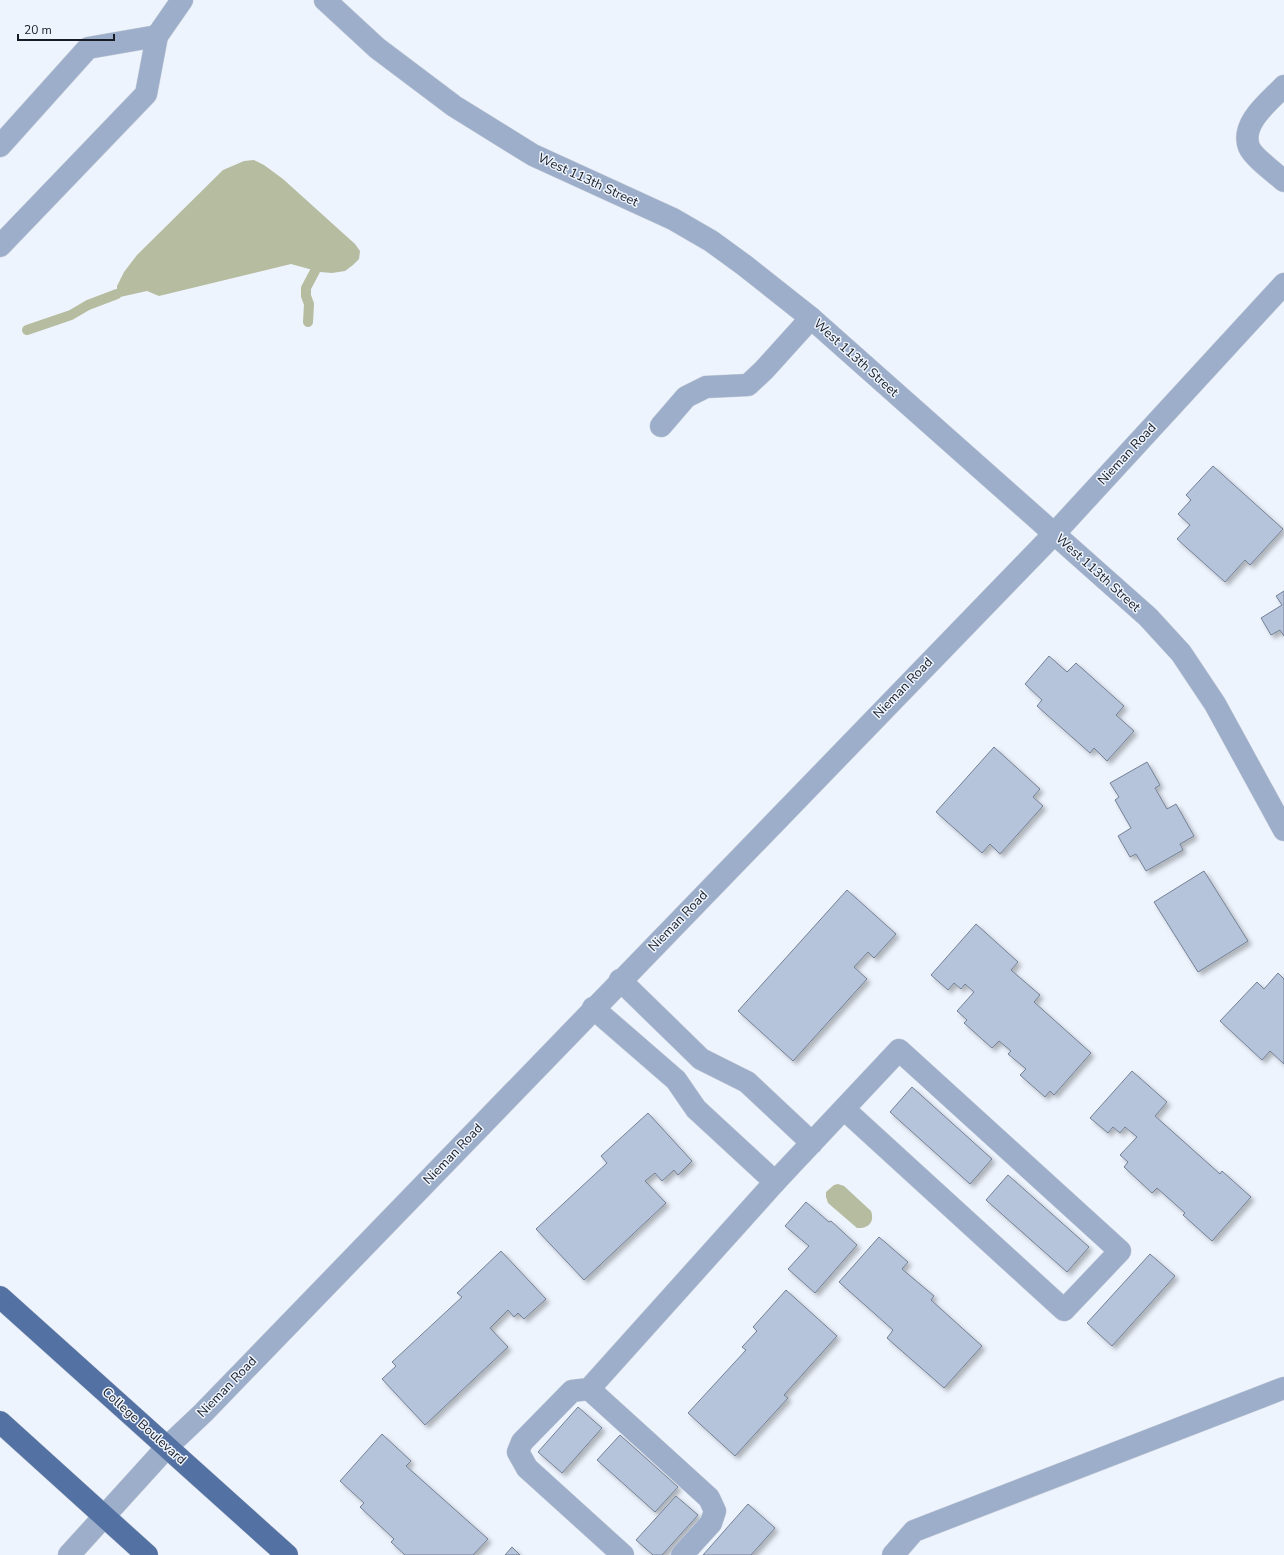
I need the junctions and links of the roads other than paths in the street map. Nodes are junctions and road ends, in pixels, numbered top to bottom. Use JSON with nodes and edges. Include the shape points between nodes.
{"nodes":[{"id":1,"x":182,"y":0,"type":"edge"},
{"id":2,"x":325,"y":0,"type":"edge"},
{"id":3,"x":157,"y":36,"type":"junction"},
{"id":4,"x":1284,"y":86,"type":"edge"},
{"id":5,"x":0,"y":146,"type":"edge"},
{"id":6,"x":1284,"y":181,"type":"edge"},
{"id":7,"x":0,"y":246,"type":"edge"},
{"id":8,"x":1284,"y":284,"type":"edge"},
{"id":9,"x":811,"y":318,"type":"junction"},
{"id":10,"x":661,"y":426,"type":"dead end"},
{"id":11,"x":1054,"y":534,"type":"junction"},
{"id":12,"x":1284,"y":830,"type":"edge"},
{"id":13,"x":620,"y":980,"type":"junction"},
{"id":14,"x":593,"y":1008,"type":"junction"},
{"id":15,"x":844,"y":1109,"type":"junction"},
{"id":16,"x":812,"y":1143,"type":"junction"},
{"id":17,"x":775,"y":1182,"type":"junction"},
{"id":18,"x":0,"y":1297,"type":"edge"},
{"id":19,"x":1284,"y":1388,"type":"edge"},
{"id":20,"x":588,"y":1389,"type":"junction"},
{"id":21,"x":0,"y":1422,"type":"edge"},
{"id":22,"x":167,"y":1447,"type":"junction"},
{"id":23,"x":104,"y":1516,"type":"junction"},
{"id":24,"x":69,"y":1555,"type":"edge"},
{"id":25,"x":147,"y":1555,"type":"edge"},
{"id":26,"x":287,"y":1555,"type":"edge"},
{"id":27,"x":623,"y":1555,"type":"edge"},
{"id":28,"x":682,"y":1555,"type":"edge"},
{"id":29,"x":893,"y":1555,"type":"edge"}],
"edges":[{"from":1,"to":3,"type":"street"},
{"from":2,"to":9,"type":"street","name":"West 113th Street","via":[[377,48],[454,106],[534,155],[673,219],[711,241]]},
{"from":3,"to":5,"type":"street","via":[[88,48]]},
{"from":3,"to":7,"type":"street","via":[[146,94]]},
{"from":4,"to":6,"type":"street","via":[[1256,116],[1246,133],[1249,147]]},
{"from":8,"to":11,"type":"street","name":"Nieman Road"},
{"from":9,"to":10,"type":"street","via":[[748,385],[706,387],[686,397]]},
{"from":9,"to":11,"type":"street","name":"West 113th Street"},
{"from":11,"to":12,"type":"street","name":"West 113th Street","via":[[1148,617],[1181,654],[1215,704]]},
{"from":11,"to":13,"type":"street","name":"Nieman Road"},
{"from":13,"to":14,"type":"street","name":"Nieman Road"},
{"from":13,"to":16,"type":"street","via":[[701,1059],[747,1082]]},
{"from":14,"to":17,"type":"street","via":[[676,1080],[696,1109]]},
{"from":14,"to":22,"type":"street","name":"Nieman Road"},
{"from":15,"to":15,"type":"street","via":[[899,1050],[1120,1251],[1064,1310]]},
{"from":15,"to":16,"type":"street"},
{"from":16,"to":17,"type":"street"},
{"from":17,"to":20,"type":"street"},
{"from":18,"to":22,"type":"main road","name":"College Boulevard"},
{"from":19,"to":29,"type":"street","via":[[914,1531]]},
{"from":20,"to":27,"type":"street","via":[[572,1391],[522,1442],[518,1452],[527,1468]]},
{"from":20,"to":28,"type":"street","via":[[709,1498],[715,1511],[711,1523]]},
{"from":21,"to":23,"type":"main road"},
{"from":22,"to":23,"type":"street","name":"Nieman Road"},
{"from":22,"to":26,"type":"main road","name":"College Boulevard"},
{"from":23,"to":24,"type":"street","name":"Nieman Road"},
{"from":23,"to":25,"type":"main road"}]}
